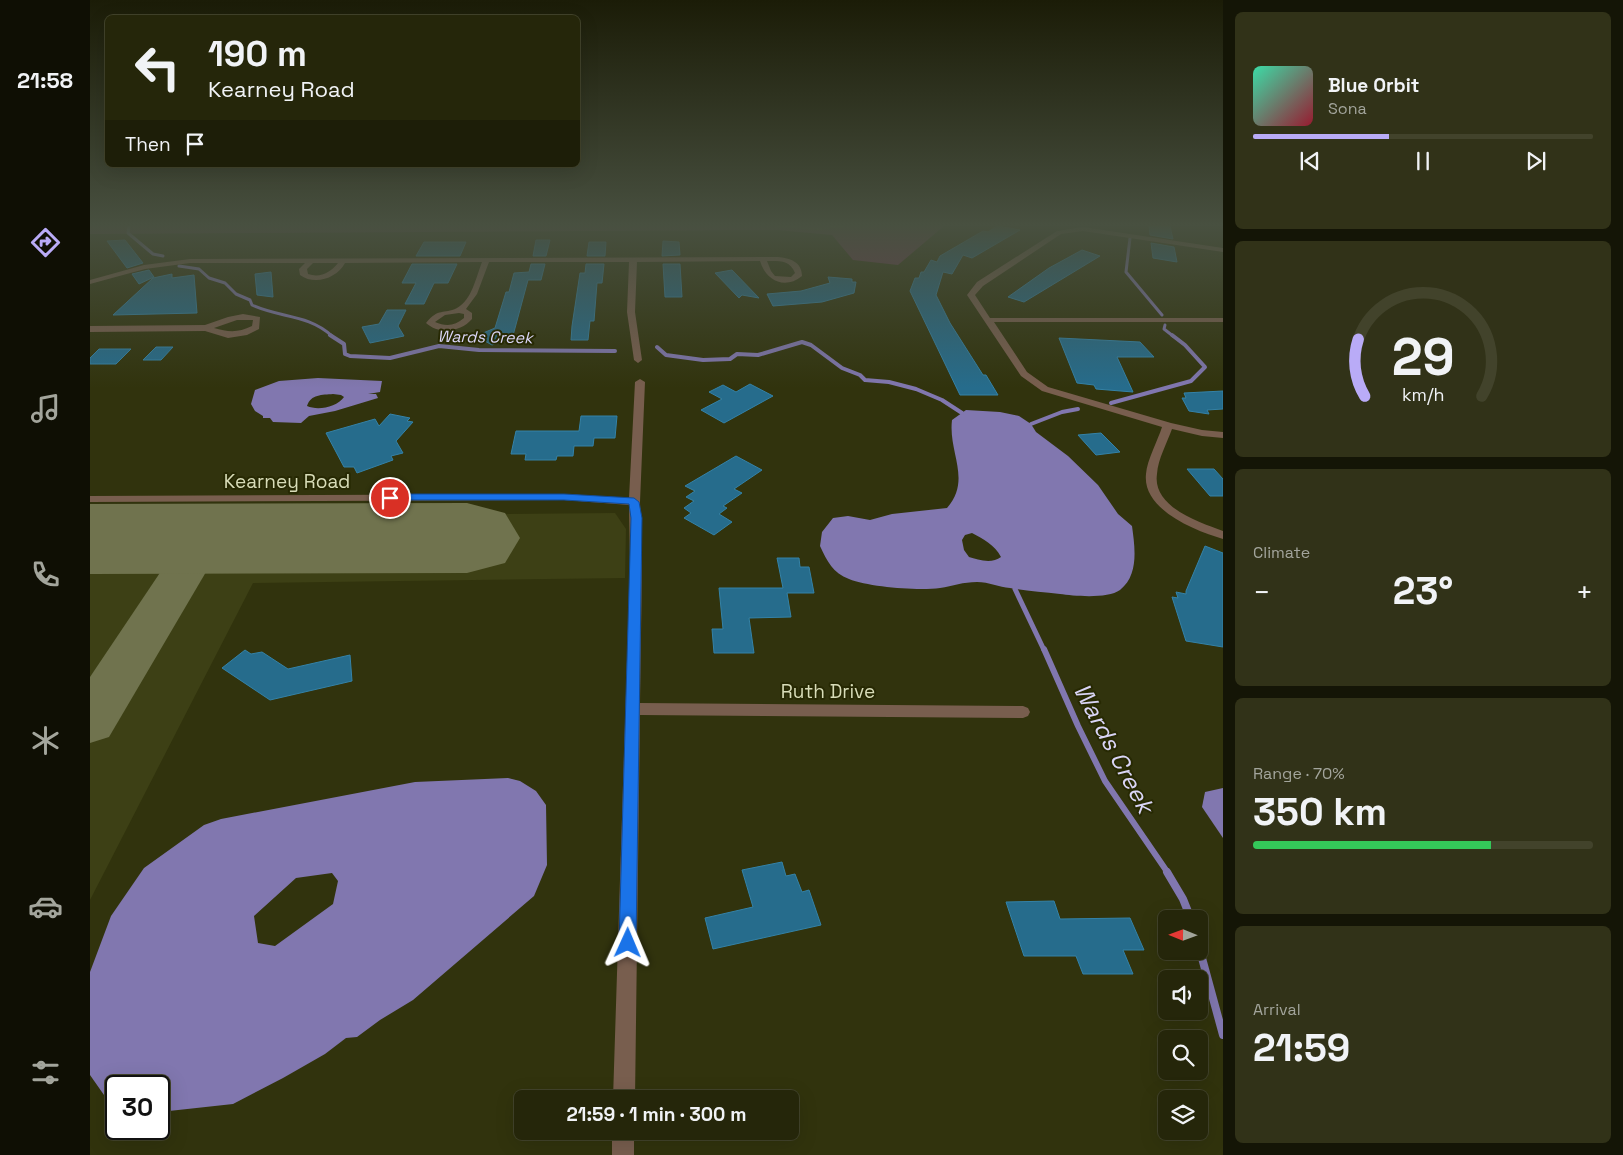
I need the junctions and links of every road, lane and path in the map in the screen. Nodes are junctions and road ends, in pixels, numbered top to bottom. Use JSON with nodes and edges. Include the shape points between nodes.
{"nodes":[{"id":1,"x":478,"y":280,"type":"edge"},
{"id":2,"x":632,"y":280,"type":"edge"},
{"id":3,"x":988,"y":280,"type":"edge"},
{"id":4,"x":460,"y":310,"type":"dead end"},
{"id":5,"x":988,"y":320,"type":"junction"},
{"id":6,"x":1223,"y":320,"type":"edge"},
{"id":7,"x":206,"y":328,"type":"junction"},
{"id":8,"x":90,"y":329,"type":"edge"},
{"id":9,"x":638,"y":360,"type":"dead end"},
{"id":10,"x":640,"y":382,"type":"dead end"},
{"id":11,"x":1168,"y":425,"type":"junction"},
{"id":12,"x":1223,"y":435,"type":"edge"},
{"id":13,"x":90,"y":499,"type":"edge"},
{"id":14,"x":634,"y":502,"type":"junction"},
{"id":15,"x":1223,"y":535,"type":"edge"},
{"id":16,"x":633,"y":709,"type":"junction"},
{"id":17,"x":1023,"y":712,"type":"dead end"},
{"id":18,"x":624,"y":1090,"type":"edge"},
{"id":19,"x":623,"y":1140,"type":"edge"},
{"id":20,"x":623,"y":1155,"type":"edge"}],
"edges":[{"from":1,"to":4,"type":"street","via":[[469,302]]},
{"from":2,"to":9,"type":"street","via":[[631,312]]},
{"from":3,"to":5,"type":"street","via":[[971,295]]},
{"from":5,"to":6,"type":"street"},
{"from":5,"to":11,"type":"street","via":[[1024,374],[1045,389]]},
{"from":7,"to":7,"type":"street","via":[[228,335],[244,333],[256,327],[257,320],[234,316]]},
{"from":7,"to":8,"type":"street"},
{"from":10,"to":14,"type":"street"},
{"from":11,"to":12,"type":"street"},
{"from":11,"to":15,"type":"street","via":[[1151,474],[1155,494],[1179,516]]},
{"from":13,"to":14,"type":"street","name":"Kearney Road","via":[[564,497]]},
{"from":14,"to":16,"type":"street"},
{"from":16,"to":17,"type":"street","name":"Ruth Drive"},
{"from":16,"to":18,"type":"street"},
{"from":19,"to":20,"type":"street"}]}
